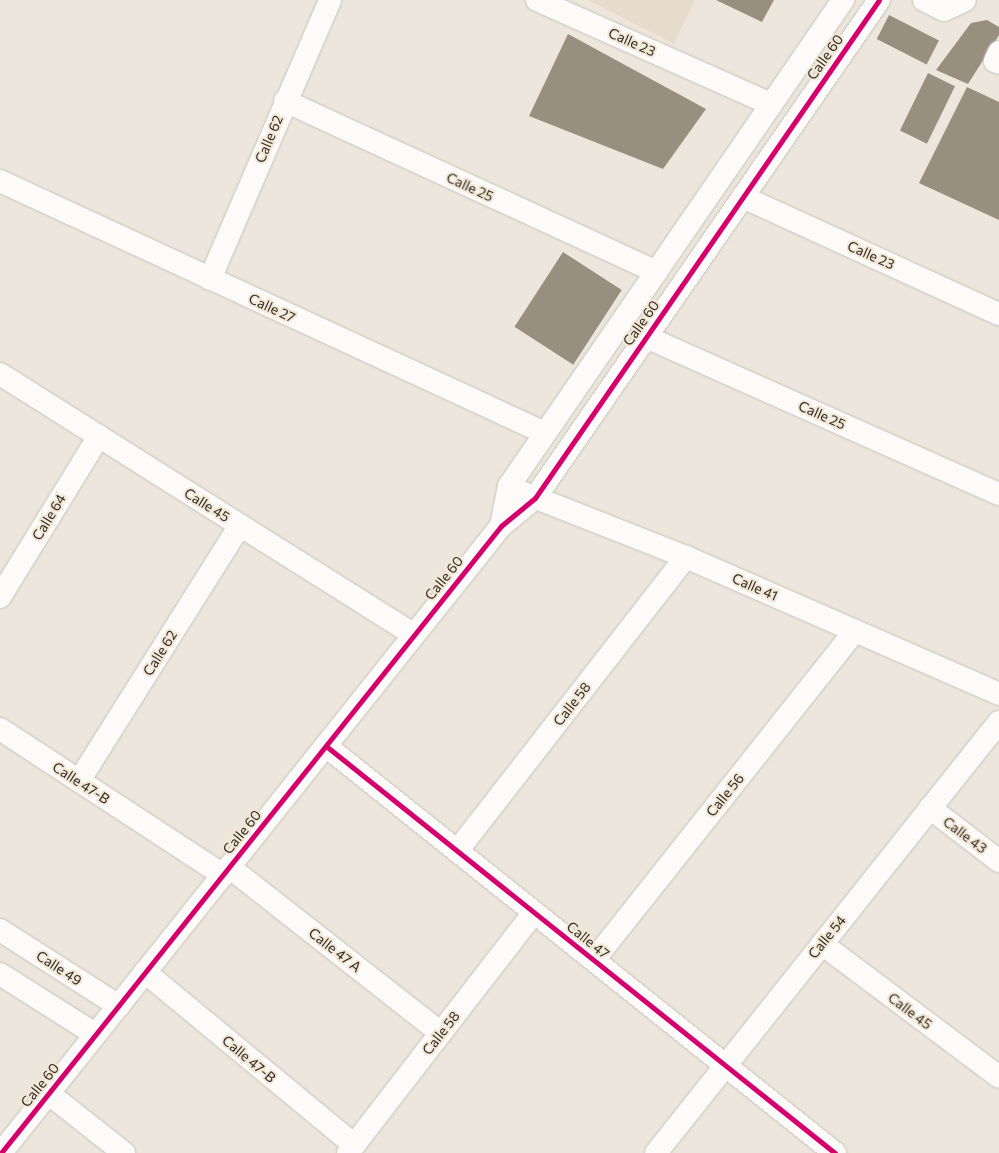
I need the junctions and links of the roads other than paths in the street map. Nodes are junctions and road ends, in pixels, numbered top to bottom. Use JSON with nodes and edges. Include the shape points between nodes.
{"nodes":[{"id":1,"x":330,"y":0,"type":"edge"},
{"id":2,"x":537,"y":0,"type":"edge"},
{"id":3,"x":843,"y":0,"type":"edge"},
{"id":4,"x":879,"y":0,"type":"edge"},
{"id":5,"x":924,"y":0,"type":"edge"},
{"id":6,"x":965,"y":0,"type":"edge"},
{"id":7,"x":999,"y":52,"type":"edge"},
{"id":8,"x":999,"y":63,"type":"edge"},
{"id":9,"x":285,"y":101,"type":"junction"},
{"id":10,"x":771,"y":104,"type":"junction"},
{"id":11,"x":0,"y":181,"type":"edge"},
{"id":12,"x":743,"y":197,"type":"junction"},
{"id":13,"x":656,"y":272,"type":"junction"},
{"id":14,"x":210,"y":279,"type":"junction"},
{"id":15,"x":999,"y":314,"type":"edge"},
{"id":16,"x":646,"y":337,"type":"junction"},
{"id":17,"x":0,"y":374,"type":"edge"},
{"id":18,"x":545,"y":434,"type":"junction"},
{"id":19,"x":98,"y":436,"type":"junction"},
{"id":20,"x":509,"y":486,"type":"junction"},
{"id":21,"x":999,"y":494,"type":"edge"},
{"id":22,"x":535,"y":498,"type":"junction"},
{"id":23,"x":240,"y":525,"type":"junction"},
{"id":24,"x":501,"y":526,"type":"junction"},
{"id":25,"x":686,"y":557,"type":"junction"},
{"id":26,"x":0,"y":598,"type":"edge"},
{"id":27,"x":856,"y":631,"type":"junction"},
{"id":28,"x":414,"y":635,"type":"junction"},
{"id":29,"x":999,"y":694,"type":"edge"},
{"id":30,"x":999,"y":722,"type":"edge"},
{"id":31,"x":0,"y":730,"type":"edge"},
{"id":32,"x":326,"y":746,"type":"junction"},
{"id":33,"x":79,"y":781,"type":"junction"},
{"id":34,"x":930,"y":808,"type":"junction"},
{"id":35,"x":457,"y":851,"type":"junction"},
{"id":36,"x":999,"y":861,"type":"edge"},
{"id":37,"x":226,"y":871,"type":"junction"},
{"id":38,"x":534,"y":912,"type":"junction"},
{"id":39,"x":0,"y":930,"type":"edge"},
{"id":40,"x":822,"y":944,"type":"junction"},
{"id":41,"x":594,"y":960,"type":"junction"},
{"id":42,"x":145,"y":972,"type":"junction"},
{"id":43,"x":0,"y":974,"type":"edge"},
{"id":44,"x":118,"y":1006,"type":"junction"},
{"id":45,"x":440,"y":1033,"type":"junction"},
{"id":46,"x":95,"y":1034,"type":"junction"},
{"id":47,"x":725,"y":1065,"type":"junction"},
{"id":48,"x":999,"y":1077,"type":"edge"},
{"id":49,"x":48,"y":1093,"type":"junction"},
{"id":50,"x":351,"y":1149,"type":"edge"},
{"id":51,"x":1,"y":1153,"type":"edge"},
{"id":52,"x":124,"y":1153,"type":"edge"},
{"id":53,"x":656,"y":1153,"type":"edge"},
{"id":54,"x":834,"y":1153,"type":"edge"}],
"edges":[{"from":1,"to":9,"type":"street","name":"Calle 62"},
{"from":2,"to":10,"type":"street","name":"Calle 23"},
{"from":3,"to":10,"type":"street","name":"Calle 60"},
{"from":4,"to":12,"type":"street","name":"Calle 60"},
{"from":5,"to":6,"type":"street","via":[[944,10]]},
{"from":7,"to":8,"type":"street","via":[[995,61]]},
{"from":9,"to":13,"type":"street","name":"Calle 25"},
{"from":9,"to":14,"type":"street","name":"Calle 62"},
{"from":10,"to":13,"type":"street","name":"Calle 60"},
{"from":11,"to":14,"type":"street","name":"Calle 27"},
{"from":12,"to":15,"type":"street","name":"Calle 23"},
{"from":12,"to":16,"type":"street","name":"Calle 60"},
{"from":13,"to":18,"type":"street","name":"Calle 60"},
{"from":14,"to":18,"type":"street","name":"Calle 27"},
{"from":16,"to":21,"type":"street","name":"Calle 25"},
{"from":16,"to":22,"type":"street","name":"Calle 60"},
{"from":17,"to":19,"type":"street","name":"Calle 45"},
{"from":18,"to":20,"type":"street","name":"Calle 60"},
{"from":19,"to":23,"type":"street","name":"Calle 45"},
{"from":19,"to":26,"type":"street","name":"Calle 64"},
{"from":20,"to":22,"type":"street","name":"Calle 41"},
{"from":20,"to":24,"type":"street","name":"Calle 60"},
{"from":22,"to":24,"type":"street","name":"Calle 60"},
{"from":22,"to":25,"type":"street","name":"Calle 41"},
{"from":23,"to":28,"type":"street","name":"Calle 45"},
{"from":23,"to":33,"type":"street","name":"Calle 62"},
{"from":24,"to":28,"type":"street","name":"Calle 60"},
{"from":25,"to":27,"type":"street","name":"Calle 41"},
{"from":25,"to":35,"type":"street","name":"Calle 58"},
{"from":27,"to":29,"type":"street","name":"Calle 41"},
{"from":27,"to":41,"type":"street","name":"Calle 56"},
{"from":28,"to":32,"type":"street","name":"Calle 60"},
{"from":30,"to":34,"type":"street","name":"Calle 54"},
{"from":31,"to":33,"type":"street","name":"Calle 47-B"},
{"from":32,"to":35,"type":"street","name":"Calle 47"},
{"from":32,"to":37,"type":"street","name":"Calle 60"},
{"from":33,"to":37,"type":"street","name":"Calle 47-B"},
{"from":34,"to":36,"type":"street","name":"Calle 43"},
{"from":34,"to":40,"type":"street","name":"Calle 54"},
{"from":35,"to":38,"type":"street","name":"Calle 47"},
{"from":37,"to":42,"type":"street","name":"Calle 60"},
{"from":37,"to":45,"type":"street","name":"Calle 47 A"},
{"from":38,"to":41,"type":"street","name":"Calle 47"},
{"from":38,"to":45,"type":"street","name":"Calle 58"},
{"from":39,"to":44,"type":"street","name":"Calle 49"},
{"from":40,"to":47,"type":"street","name":"Calle 54"},
{"from":40,"to":48,"type":"street","name":"Calle 45"},
{"from":41,"to":47,"type":"street","name":"Calle 47"},
{"from":42,"to":44,"type":"street","name":"Calle 60"},
{"from":42,"to":50,"type":"street","name":"Calle 47-B"},
{"from":43,"to":46,"type":"street"},
{"from":44,"to":46,"type":"street","name":"Calle 60"},
{"from":45,"to":50,"type":"street","name":"Calle 58"},
{"from":46,"to":49,"type":"street","name":"Calle 60"},
{"from":47,"to":53,"type":"street","name":"Calle 54"},
{"from":47,"to":54,"type":"street","name":"Calle 47"},
{"from":49,"to":51,"type":"street","name":"Calle 60"},
{"from":49,"to":52,"type":"street"}]}
